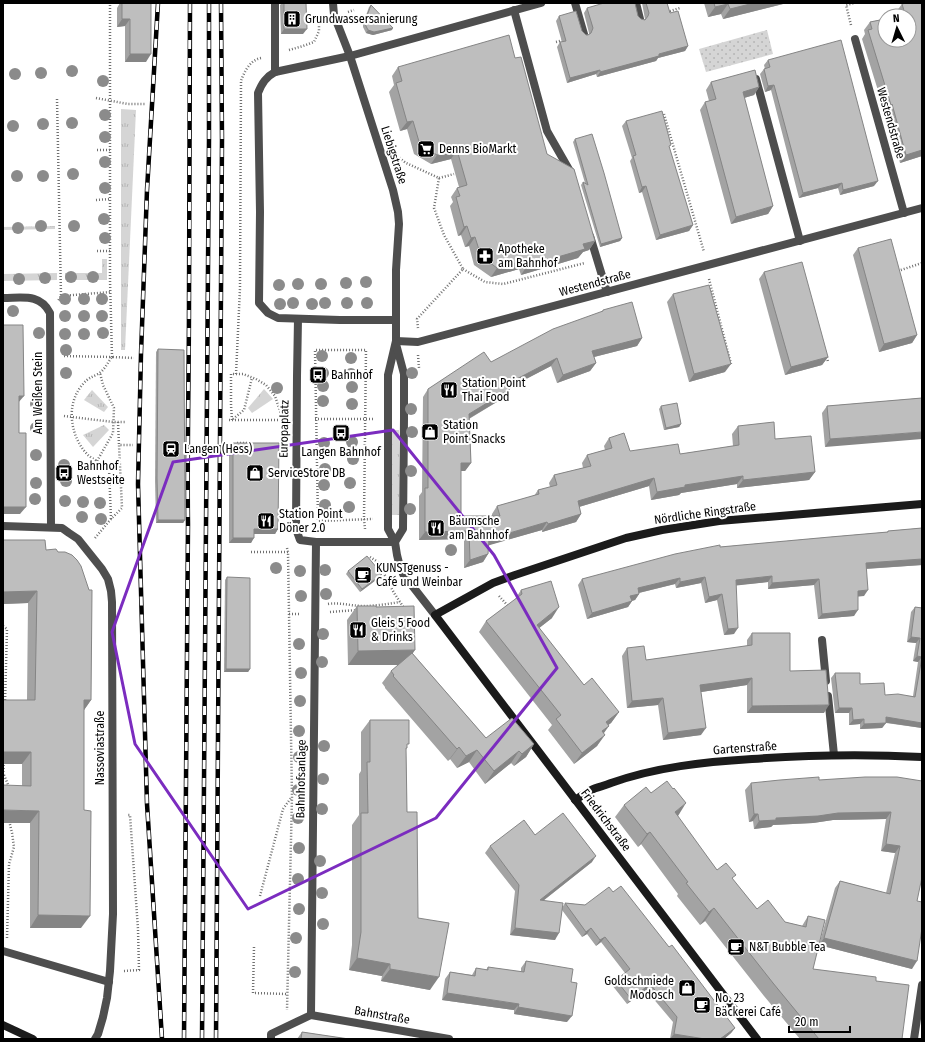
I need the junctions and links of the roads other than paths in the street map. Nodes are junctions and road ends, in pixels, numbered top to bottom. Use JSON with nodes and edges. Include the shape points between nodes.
{"nodes":[{"id":1,"x":275,"y":3,"type":"edge"},
{"id":2,"x":333,"y":3,"type":"edge"},
{"id":3,"x":541,"y":3,"type":"edge"},
{"id":4,"x":575,"y":3,"type":"edge"},
{"id":5,"x":636,"y":3,"type":"edge"},
{"id":6,"x":514,"y":10,"type":"junction"},
{"id":7,"x":640,"y":19,"type":"edge"},
{"id":8,"x":584,"y":34,"type":"edge"},
{"id":9,"x":855,"y":39,"type":"road end"},
{"id":10,"x":350,"y":56,"type":"junction"},
{"id":11,"x":275,"y":72,"type":"junction"},
{"id":12,"x":754,"y":73,"type":"edge"},
{"id":13,"x":575,"y":184,"type":"edge"},
{"id":14,"x":922,"y":208,"type":"edge"},
{"id":15,"x":904,"y":213,"type":"junction"},
{"id":16,"x":588,"y":229,"type":"edge"},
{"id":17,"x":800,"y":241,"type":"junction"},
{"id":18,"x":607,"y":292,"type":"junction"},
{"id":19,"x":3,"y":298,"type":"edge"},
{"id":20,"x":298,"y":319,"type":"junction"},
{"id":21,"x":396,"y":320,"type":"junction"},
{"id":22,"x":396,"y":341,"type":"junction"},
{"id":23,"x":922,"y":504,"type":"edge"},
{"id":24,"x":3,"y":526,"type":"edge"},
{"id":25,"x":51,"y":527,"type":"junction"},
{"id":26,"x":316,"y":542,"type":"junction"},
{"id":27,"x":396,"y":542,"type":"junction"},
{"id":28,"x":435,"y":615,"type":"junction"},
{"id":29,"x":822,"y":640,"type":"dead end"},
{"id":30,"x":834,"y":755,"type":"junction"},
{"id":31,"x":922,"y":756,"type":"edge"},
{"id":32,"x":575,"y":800,"type":"junction"},
{"id":33,"x":5,"y":951,"type":"edge"},
{"id":34,"x":109,"y":982,"type":"junction"},
{"id":35,"x":922,"y":985,"type":"edge"},
{"id":36,"x":311,"y":1015,"type":"junction"},
{"id":37,"x":3,"y":1025,"type":"edge"},
{"id":38,"x":33,"y":1039,"type":"edge"},
{"id":39,"x":95,"y":1039,"type":"edge"},
{"id":40,"x":271,"y":1039,"type":"edge"},
{"id":41,"x":449,"y":1039,"type":"edge"},
{"id":42,"x":756,"y":1039,"type":"edge"},
{"id":43,"x":914,"y":1039,"type":"edge"}],
"edges":[{"from":1,"to":11,"type":"street"},
{"from":2,"to":10,"type":"street","name":"Liebigstraße","via":[[334,15]]},
{"from":3,"to":6,"type":"street"},
{"from":4,"to":8,"type":"street"},
{"from":5,"to":7,"type":"street"},
{"from":6,"to":10,"type":"street"},
{"from":6,"to":13,"type":"street","via":[[547,130]]},
{"from":9,"to":15,"type":"street","name":"Westendstraße"},
{"from":10,"to":11,"type":"street"},
{"from":10,"to":21,"type":"street","name":"Liebigstraße","via":[[398,212],[400,224],[396,270]]},
{"from":11,"to":20,"type":"street","via":[[268,76],[258,92],[259,303],[268,314],[278,318]]},
{"from":12,"to":17,"type":"street"},
{"from":14,"to":15,"type":"street","name":"Westendstraße"},
{"from":15,"to":17,"type":"street","name":"Westendstraße"},
{"from":16,"to":18,"type":"street"},
{"from":17,"to":18,"type":"street","name":"Westendstraße"},
{"from":18,"to":22,"type":"street","name":"Westendstraße","via":[[418,342]]},
{"from":19,"to":25,"type":"street","name":"Am Weißen Stein","via":[[33,298],[47,307],[50,313]]},
{"from":20,"to":21,"type":"street"},
{"from":20,"to":26,"type":"street","name":"Europaplatz","via":[[296,529],[300,540]]},
{"from":21,"to":22,"type":"street"},
{"from":22,"to":27,"type":"street","via":[[404,374],[404,426],[403,529]]},
{"from":22,"to":27,"type":"street","via":[[388,375],[388,529]]},
{"from":23,"to":28,"type":"street","name":"Nördliche Ringstraße","via":[[690,524],[626,538],[493,583]]},
{"from":24,"to":25,"type":"street","name":"Nassoviastraße"},
{"from":25,"to":34,"type":"street","name":"Nassoviastraße","via":[[62,528],[78,539],[102,569],[111,591],[113,914]]},
{"from":26,"to":27,"type":"street","name":"Europaplatz"},
{"from":26,"to":36,"type":"street","name":"Bahnhofsanlage"},
{"from":27,"to":28,"type":"street","via":[[403,574]]},
{"from":28,"to":32,"type":"street","name":"Friedrichstraße"},
{"from":29,"to":30,"type":"street"},
{"from":30,"to":31,"type":"street","name":"Gartenstraße"},
{"from":30,"to":32,"type":"street","name":"Gartenstraße","via":[[737,760],[673,768],[621,780],[591,790]]},
{"from":32,"to":42,"type":"street","name":"Friedrichstraße"},
{"from":33,"to":34,"type":"street"},
{"from":34,"to":39,"type":"street","name":"Nassoviastraße","via":[[103,1017]]},
{"from":35,"to":43,"type":"street"},
{"from":36,"to":40,"type":"street","via":[[271,1034]]},
{"from":36,"to":41,"type":"street","name":"Bahnstraße"},
{"from":37,"to":38,"type":"street"}]}
